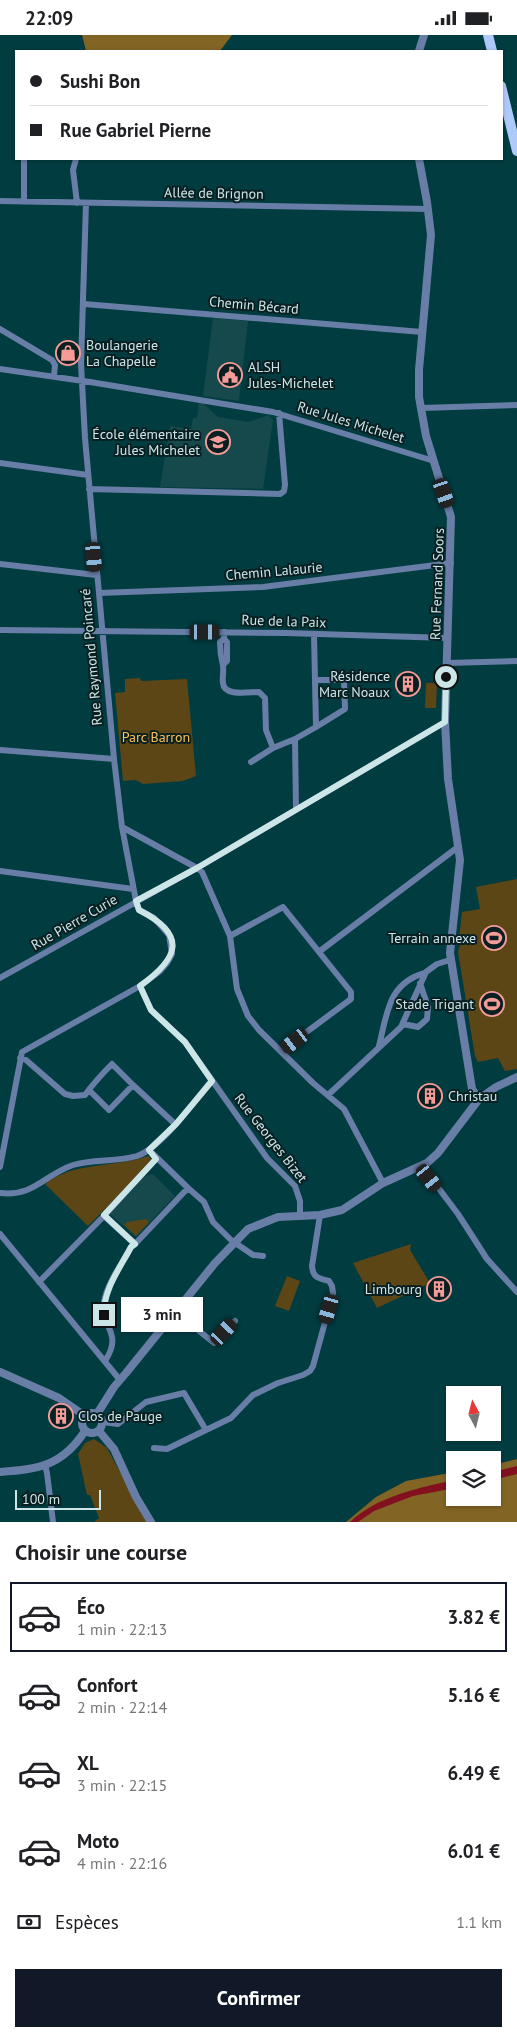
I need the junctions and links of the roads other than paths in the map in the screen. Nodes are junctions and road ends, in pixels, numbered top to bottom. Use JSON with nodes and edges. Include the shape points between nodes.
{"nodes":[{"id":1,"x":424,"y":35,"type":"edge"},
{"id":2,"x":488,"y":35,"type":"edge"},
{"id":3,"x":419,"y":50,"type":"edge"},
{"id":4,"x":492,"y":50,"type":"edge"},
{"id":5,"x":503,"y":93,"type":"edge"},
{"id":6,"x":516,"y":139,"type":"edge"},
{"id":7,"x":517,"y":151,"type":"edge"},
{"id":8,"x":24,"y":160,"type":"edge"},
{"id":9,"x":76,"y":160,"type":"edge"},
{"id":10,"x":419,"y":160,"type":"edge"},
{"id":11,"x":0,"y":201,"type":"edge"},
{"id":12,"x":24,"y":202,"type":"junction"},
{"id":13,"x":77,"y":203,"type":"junction"},
{"id":14,"x":86,"y":203,"type":"junction"},
{"id":15,"x":428,"y":209,"type":"junction"},
{"id":16,"x":84,"y":304,"type":"junction"},
{"id":17,"x":0,"y":329,"type":"edge"},
{"id":18,"x":422,"y":332,"type":"junction"},
{"id":19,"x":0,"y":369,"type":"edge"},
{"id":20,"x":54,"y":376,"type":"junction"},
{"id":21,"x":82,"y":380,"type":"junction"},
{"id":22,"x":517,"y":405,"type":"edge"},
{"id":23,"x":421,"y":408,"type":"junction"},
{"id":24,"x":278,"y":413,"type":"junction"},
{"id":25,"x":434,"y":461,"type":"junction"},
{"id":26,"x":0,"y":463,"type":"edge"},
{"id":27,"x":88,"y":475,"type":"junction"},
{"id":28,"x":89,"y":489,"type":"junction"},
{"id":29,"x":451,"y":563,"type":"junction"},
{"id":30,"x":0,"y":564,"type":"edge"},
{"id":31,"x":96,"y":575,"type":"junction"},
{"id":32,"x":99,"y":593,"type":"junction"},
{"id":33,"x":0,"y":630,"type":"edge"},
{"id":34,"x":102,"y":631,"type":"junction"},
{"id":35,"x":314,"y":635,"type":"junction"},
{"id":36,"x":224,"y":636,"type":"junction"},
{"id":37,"x":448,"y":638,"type":"junction"},
{"id":38,"x":517,"y":661,"type":"edge"},
{"id":39,"x":447,"y":663,"type":"junction"},
{"id":40,"x":315,"y":680,"type":"junction"},
{"id":41,"x":445,"y":722,"type":"junction"},
{"id":42,"x":316,"y":727,"type":"junction"},
{"id":43,"x":295,"y":739,"type":"junction"},
{"id":44,"x":273,"y":748,"type":"junction"},
{"id":45,"x":0,"y":750,"type":"edge"},
{"id":46,"x":114,"y":759,"type":"junction"},
{"id":47,"x":250,"y":762,"type":"dead end"},
{"id":48,"x":296,"y":809,"type":"junction"},
{"id":49,"x":122,"y":827,"type":"junction"},
{"id":50,"x":458,"y":847,"type":"junction"},
{"id":51,"x":197,"y":868,"type":"junction"},
{"id":52,"x":0,"y":871,"type":"edge"},
{"id":53,"x":133,"y":889,"type":"junction"},
{"id":54,"x":136,"y":901,"type":"junction"},
{"id":55,"x":230,"y":936,"type":"junction"},
{"id":56,"x":320,"y":951,"type":"junction"},
{"id":57,"x":450,"y":960,"type":"junction"},
{"id":58,"x":426,"y":973,"type":"junction"},
{"id":59,"x":0,"y":978,"type":"edge"},
{"id":60,"x":420,"y":983,"type":"junction"},
{"id":61,"x":140,"y":986,"type":"junction"},
{"id":62,"x":403,"y":1024,"type":"junction"},
{"id":63,"x":379,"y":1047,"type":"junction"},
{"id":64,"x":281,"y":1051,"type":"junction"},
{"id":65,"x":20,"y":1058,"type":"junction"},
{"id":66,"x":517,"y":1077,"type":"edge"},
{"id":67,"x":212,"y":1081,"type":"junction"},
{"id":68,"x":133,"y":1085,"type":"junction"},
{"id":69,"x":89,"y":1090,"type":"junction"},
{"id":70,"x":328,"y":1095,"type":"junction"},
{"id":71,"x":479,"y":1099,"type":"junction"},
{"id":72,"x":176,"y":1124,"type":"junction"},
{"id":73,"x":149,"y":1150,"type":"junction"},
{"id":74,"x":156,"y":1159,"type":"junction"},
{"id":75,"x":422,"y":1166,"type":"junction"},
{"id":76,"x":0,"y":1167,"type":"edge"},
{"id":77,"x":383,"y":1183,"type":"junction"},
{"id":78,"x":188,"y":1188,"type":"junction"},
{"id":79,"x":0,"y":1193,"type":"edge"},
{"id":80,"x":104,"y":1215,"type":"junction"},
{"id":81,"x":300,"y":1215,"type":"junction"},
{"id":82,"x":320,"y":1215,"type":"junction"},
{"id":83,"x":0,"y":1234,"type":"edge"},
{"id":84,"x":235,"y":1241,"type":"junction"},
{"id":85,"x":135,"y":1244,"type":"junction"},
{"id":86,"x":263,"y":1256,"type":"dead end"},
{"id":87,"x":39,"y":1282,"type":"junction"},
{"id":88,"x":517,"y":1292,"type":"edge"},
{"id":89,"x":176,"y":1312,"type":"junction"},
{"id":90,"x":235,"y":1321,"type":"dead end"},
{"id":91,"x":105,"y":1361,"type":"junction"},
{"id":92,"x":0,"y":1372,"type":"edge"},
{"id":93,"x":120,"y":1380,"type":"junction"},
{"id":94,"x":97,"y":1414,"type":"junction"},
{"id":95,"x":85,"y":1416,"type":"junction"},
{"id":96,"x":103,"y":1422,"type":"junction"},
{"id":97,"x":206,"y":1430,"type":"junction"},
{"id":98,"x":85,"y":1431,"type":"junction"},
{"id":99,"x":99,"y":1431,"type":"junction"},
{"id":100,"x":154,"y":1448,"type":"dead end"},
{"id":101,"x":45,"y":1465,"type":"junction"},
{"id":102,"x":0,"y":1472,"type":"edge"},
{"id":103,"x":53,"y":1522,"type":"edge"},
{"id":104,"x":151,"y":1522,"type":"edge"}],
"edges":[{"from":1,"to":3,"type":"street"},
{"from":2,"to":4,"type":"main road"},
{"from":5,"to":6,"type":"main road"},
{"from":6,"to":7,"type":"main road"},
{"from":8,"to":12,"type":"street"},
{"from":9,"to":13,"type":"street","via":[[73,170]]},
{"from":10,"to":15,"type":"street","name":"Rue Fernand Soors"},
{"from":11,"to":12,"type":"street","name":"Allée de Brignon"},
{"from":12,"to":13,"type":"street","name":"Allée de Brignon"},
{"from":13,"to":14,"type":"street","name":"Allée de Brignon"},
{"from":14,"to":15,"type":"street","name":"Allée de Brignon"},
{"from":14,"to":16,"type":"street","name":"Rue Raymond Poincaré"},
{"from":15,"to":18,"type":"street","name":"Rue Fernand Soors","via":[[431,244]]},
{"from":16,"to":18,"type":"street","name":"Chemin Bécard"},
{"from":16,"to":21,"type":"street","name":"Rue Raymond Poincaré"},
{"from":17,"to":20,"type":"street","via":[[52,360]]},
{"from":18,"to":23,"type":"street","name":"Rue Fernand Soors"},
{"from":19,"to":20,"type":"street","name":"Rue Jules Michelet"},
{"from":20,"to":21,"type":"street","name":"Rue Jules Michelet"},
{"from":21,"to":24,"type":"street","name":"Rue Jules Michelet"},
{"from":21,"to":27,"type":"street","name":"Rue Raymond Poincaré"},
{"from":22,"to":23,"type":"street"},
{"from":23,"to":25,"type":"street","name":"Rue Fernand Soors"},
{"from":24,"to":25,"type":"street","name":"Rue Jules Michelet"},
{"from":24,"to":28,"type":"street","via":[[285,485],[280,494]]},
{"from":25,"to":29,"type":"street","name":"Rue Fernand Soors","via":[[451,512]]},
{"from":26,"to":27,"type":"street"},
{"from":27,"to":28,"type":"street","name":"Rue Raymond Poincaré"},
{"from":28,"to":31,"type":"street","name":"Rue Raymond Poincaré"},
{"from":29,"to":32,"type":"street","name":"Chemin Lalaurie","via":[[264,587]]},
{"from":29,"to":37,"type":"street","name":"Rue Fernand Soors"},
{"from":30,"to":31,"type":"street"},
{"from":31,"to":32,"type":"street","name":"Rue Raymond Poincaré"},
{"from":32,"to":34,"type":"street","name":"Rue Raymond Poincaré"},
{"from":33,"to":34,"type":"street","name":"Rue de la Paix"},
{"from":34,"to":36,"type":"street","name":"Rue de la Paix"},
{"from":34,"to":46,"type":"street","name":"Rue Raymond Poincaré"},
{"from":35,"to":36,"type":"street","name":"Rue de la Paix"},
{"from":35,"to":37,"type":"street","name":"Rue de la Paix"},
{"from":35,"to":40,"type":"street"},
{"from":36,"to":44,"type":"street","via":[[227,661],[223,665],[223,685],[233,692],[259,692],[265,698],[266,730]]},
{"from":37,"to":39,"type":"street","name":"Rue Fernand Soors"},
{"from":38,"to":39,"type":"street"},
{"from":39,"to":41,"type":"street","name":"Rue Fernand Soors"},
{"from":40,"to":42,"type":"street"},
{"from":40,"to":42,"type":"street","via":[[344,680],[345,709]]},
{"from":41,"to":48,"type":"street","name":"Rue Pierre Curie"},
{"from":41,"to":50,"type":"street","name":"Rue Fernand Soors","via":[[448,779]]},
{"from":42,"to":43,"type":"street"},
{"from":43,"to":44,"type":"street"},
{"from":43,"to":48,"type":"street"},
{"from":44,"to":47,"type":"street"},
{"from":45,"to":46,"type":"street"},
{"from":46,"to":49,"type":"street","name":"Rue Raymond Poincaré"},
{"from":48,"to":51,"type":"street","name":"Rue Pierre Curie"},
{"from":49,"to":51,"type":"street"},
{"from":49,"to":53,"type":"street","name":"Rue Raymond Poincaré"},
{"from":50,"to":56,"type":"street"},
{"from":50,"to":57,"type":"street","name":"Rue Fernand Soors","via":[[460,864]]},
{"from":51,"to":54,"type":"street","name":"Rue Pierre Curie"},
{"from":51,"to":55,"type":"street","via":[[202,872]]},
{"from":52,"to":53,"type":"street"},
{"from":53,"to":54,"type":"street","name":"Rue Raymond Poincaré"},
{"from":54,"to":59,"type":"street","name":"Rue Pierre Curie"},
{"from":54,"to":61,"type":"street","via":[[139,910],[163,925],[170,935],[172,954],[160,971]]},
{"from":55,"to":56,"type":"street","via":[[283,907]]},
{"from":55,"to":64,"type":"street","via":[[237,989],[245,1010],[259,1030]]},
{"from":56,"to":64,"type":"street","via":[[351,991],[351,999]]},
{"from":57,"to":58,"type":"street","via":[[437,964]]},
{"from":57,"to":71,"type":"street","name":"Rue Fernand Soors","via":[[472,1089]]},
{"from":58,"to":60,"type":"street"},
{"from":58,"to":63,"type":"street","via":[[409,980],[393,995]]},
{"from":60,"to":62,"type":"street"},
{"from":60,"to":62,"type":"street","via":[[428,1010],[427,1019],[418,1027]]},
{"from":61,"to":65,"type":"street","via":[[25,1048]]},
{"from":61,"to":67,"type":"street","name":"Rue Georges Bizet","via":[[151,1010],[185,1042]]},
{"from":62,"to":63,"type":"street"},
{"from":63,"to":70,"type":"street"},
{"from":64,"to":70,"type":"street"},
{"from":65,"to":69,"type":"street","via":[[65,1094],[85,1095]]},
{"from":65,"to":76,"type":"street"},
{"from":66,"to":71,"type":"street"},
{"from":67,"to":72,"type":"street"},
{"from":67,"to":81,"type":"street","name":"Rue Georges Bizet","via":[[267,1158],[295,1186]]},
{"from":68,"to":69,"type":"street","via":[[109,1110]]},
{"from":68,"to":69,"type":"street","via":[[112,1064]]},
{"from":68,"to":72,"type":"street"},
{"from":70,"to":77,"type":"street","via":[[347,1114]]},
{"from":71,"to":75,"type":"street","via":[[438,1153]]},
{"from":72,"to":73,"type":"street"},
{"from":73,"to":74,"type":"street"},
{"from":73,"to":79,"type":"street","via":[[137,1156],[73,1165],[27,1191],[11,1195]]},
{"from":74,"to":78,"type":"street"},
{"from":74,"to":80,"type":"street"},
{"from":75,"to":77,"type":"street"},
{"from":75,"to":88,"type":"street","via":[[487,1259]]},
{"from":77,"to":82,"type":"street","via":[[345,1209]]},
{"from":78,"to":84,"type":"street","via":[[204,1202],[213,1222]]},
{"from":78,"to":85,"type":"street"},
{"from":80,"to":85,"type":"street"},
{"from":80,"to":87,"type":"street"},
{"from":81,"to":82,"type":"street"},
{"from":81,"to":84,"type":"street","via":[[261,1223]]},
{"from":82,"to":97,"type":"street","via":[[312,1273],[316,1278],[329,1281],[333,1293],[313,1366],[303,1375],[253,1395],[231,1417]]},
{"from":83,"to":87,"type":"street"},
{"from":84,"to":86,"type":"street","via":[[253,1255]]},
{"from":84,"to":89,"type":"street"},
{"from":85,"to":91,"type":"street","via":[[106,1295],[104,1315],[113,1345]]},
{"from":87,"to":91,"type":"street"},
{"from":89,"to":90,"type":"street","via":[[214,1343]]},
{"from":89,"to":93,"type":"street"},
{"from":91,"to":93,"type":"street"},
{"from":92,"to":95,"type":"street","via":[[59,1398]]},
{"from":93,"to":94,"type":"street"},
{"from":94,"to":95,"type":"street"},
{"from":94,"to":96,"type":"street"},
{"from":95,"to":98,"type":"street","via":[[82,1423]]},
{"from":96,"to":97,"type":"street","via":[[118,1424],[146,1403],[184,1393]]},
{"from":96,"to":99,"type":"street"},
{"from":97,"to":100,"type":"street","via":[[167,1449]]},
{"from":98,"to":99,"type":"street"},
{"from":98,"to":101,"type":"street","via":[[71,1449]]},
{"from":99,"to":104,"type":"street","via":[[114,1449]]},
{"from":101,"to":102,"type":"street"},
{"from":101,"to":103,"type":"street"}]}
